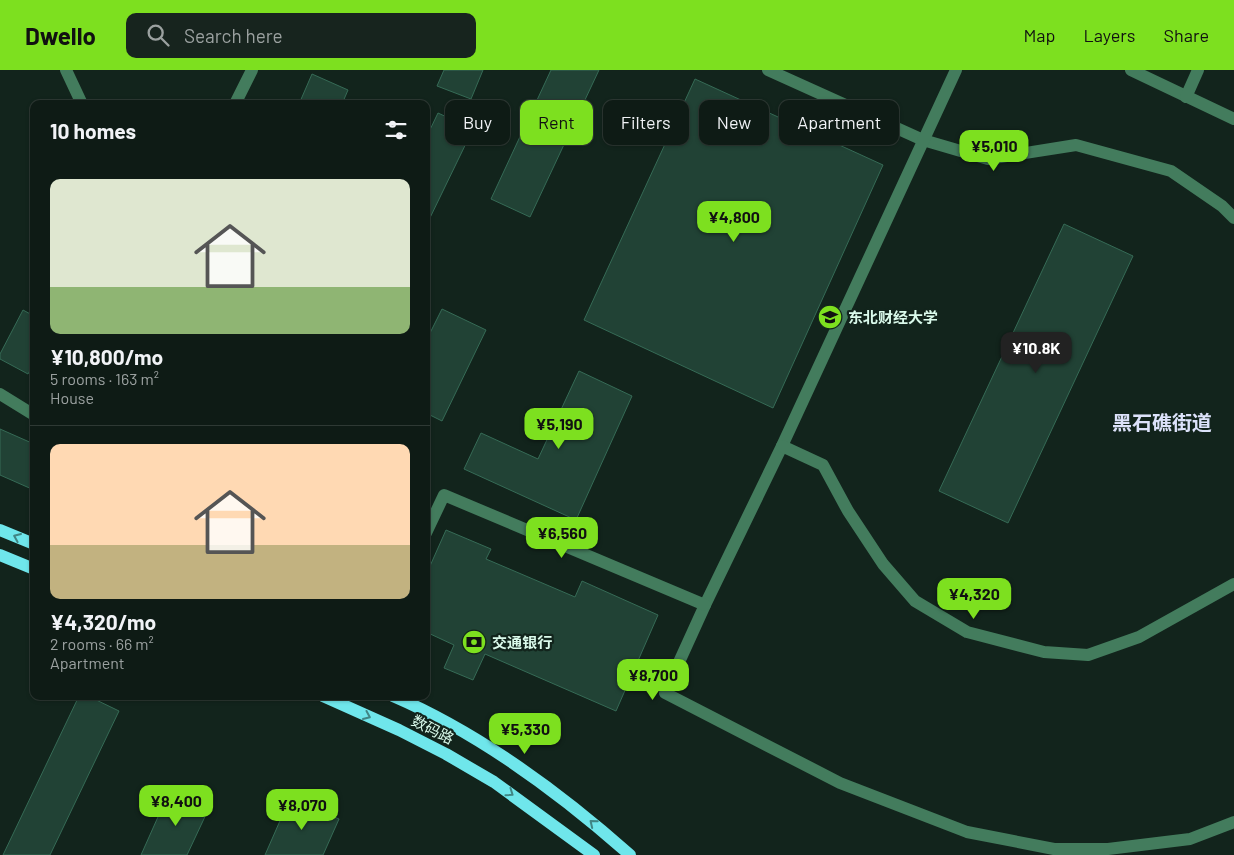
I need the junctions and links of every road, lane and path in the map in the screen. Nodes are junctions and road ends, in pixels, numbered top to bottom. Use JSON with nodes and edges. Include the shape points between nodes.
{"nodes":[{"id":1,"x":66,"y":70,"type":"edge"},
{"id":2,"x":252,"y":70,"type":"edge"},
{"id":3,"x":768,"y":70,"type":"edge"},
{"id":4,"x":956,"y":70,"type":"edge"},
{"id":5,"x":1131,"y":70,"type":"edge"},
{"id":6,"x":1198,"y":70,"type":"edge"},
{"id":7,"x":1186,"y":96,"type":"junction"},
{"id":8,"x":80,"y":100,"type":"edge"},
{"id":9,"x":237,"y":100,"type":"edge"},
{"id":10,"x":1234,"y":119,"type":"edge"},
{"id":11,"x":923,"y":140,"type":"junction"},
{"id":12,"x":1234,"y":218,"type":"edge"},
{"id":13,"x":0,"y":394,"type":"edge"},
{"id":14,"x":30,"y":413,"type":"edge"},
{"id":15,"x":782,"y":446,"type":"junction"},
{"id":16,"x":430,"y":525,"type":"edge"},
{"id":17,"x":0,"y":530,"type":"edge"},
{"id":18,"x":30,"y":542,"type":"edge"},
{"id":19,"x":0,"y":555,"type":"edge"},
{"id":20,"x":30,"y":567,"type":"edge"},
{"id":21,"x":1234,"y":584,"type":"edge"},
{"id":22,"x":705,"y":605,"type":"junction"},
{"id":23,"x":332,"y":700,"type":"edge"},
{"id":24,"x":401,"y":700,"type":"edge"},
{"id":25,"x":1234,"y":822,"type":"edge"},
{"id":26,"x":594,"y":855,"type":"edge"},
{"id":27,"x":630,"y":855,"type":"edge"}],
"edges":[{"from":1,"to":8,"type":"street"},
{"from":2,"to":9,"type":"street"},
{"from":3,"to":11,"type":"street"},
{"from":4,"to":11,"type":"street"},
{"from":5,"to":7,"type":"street"},
{"from":6,"to":7,"type":"street"},
{"from":7,"to":10,"type":"street"},
{"from":11,"to":12,"type":"street","via":[[988,159],[1076,145],[1171,172],[1222,206]]},
{"from":11,"to":15,"type":"street"},
{"from":13,"to":14,"type":"street"},
{"from":15,"to":21,"type":"street","via":[[823,465],[883,564],[915,601],[967,632],[1044,652],[1088,655],[1139,637]]},
{"from":15,"to":22,"type":"street"},
{"from":16,"to":22,"type":"street","via":[[444,495]]},
{"from":18,"to":17,"type":"main road","one_way":true},
{"from":19,"to":20,"type":"main road"},
{"from":22,"to":25,"type":"street","via":[[665,693],[840,783],[967,832],[1054,849],[1108,849],[1190,839]]},
{"from":23,"to":26,"type":"main road","name":"数码路","one_way":true,"via":[[399,730],[494,782]]},
{"from":27,"to":24,"type":"main road","name":"数码路","one_way":true,"via":[[555,792],[508,760]]}]}
